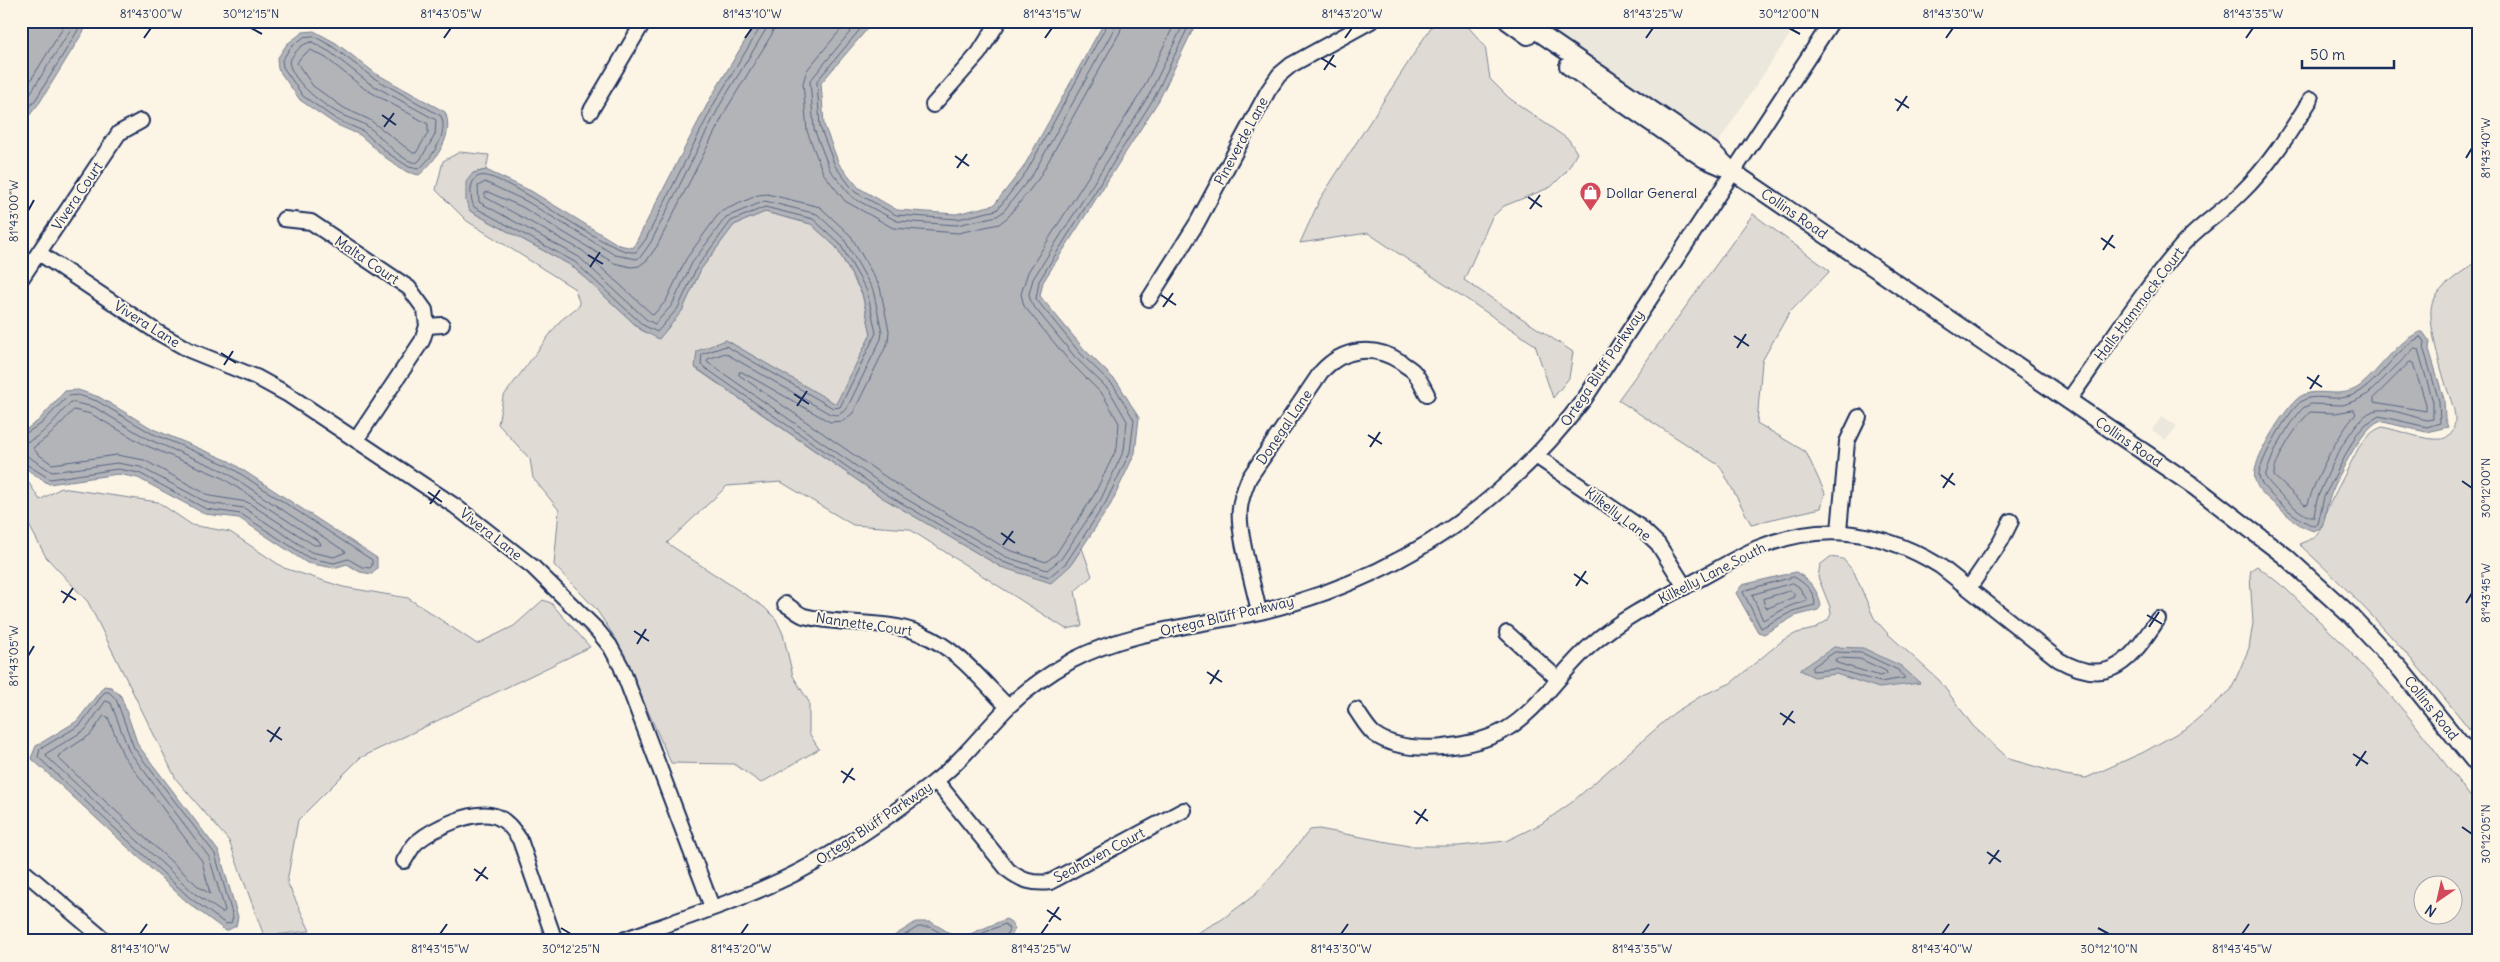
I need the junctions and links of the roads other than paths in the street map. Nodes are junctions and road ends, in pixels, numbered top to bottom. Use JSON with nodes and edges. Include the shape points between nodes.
{"nodes":[{"id":1,"x":644,"y":21,"type":"edge"},
{"id":2,"x":999,"y":21,"type":"edge"},
{"id":3,"x":1371,"y":21,"type":"edge"},
{"id":4,"x":1507,"y":21,"type":"edge"},
{"id":5,"x":1522,"y":21,"type":"edge"},
{"id":6,"x":1832,"y":21,"type":"edge"},
{"id":7,"x":2311,"y":99,"type":"dead end"},
{"id":8,"x":933,"y":105,"type":"dead end"},
{"id":9,"x":590,"y":112,"type":"dead end"},
{"id":10,"x":140,"y":121,"type":"dead end"},
{"id":11,"x":1732,"y":171,"type":"junction"},
{"id":12,"x":284,"y":219,"type":"dead end"},
{"id":13,"x":38,"y":253,"type":"junction"},
{"id":14,"x":21,"y":279,"type":"edge"},
{"id":15,"x":1149,"y":299,"type":"dead end"},
{"id":16,"x":442,"y":325,"type":"dead end"},
{"id":17,"x":427,"y":326,"type":"junction"},
{"id":18,"x":1427,"y":394,"type":"dead end"},
{"id":19,"x":2068,"y":401,"type":"junction"},
{"id":20,"x":1859,"y":417,"type":"dead end"},
{"id":21,"x":356,"y":440,"type":"junction"},
{"id":22,"x":1536,"y":456,"type":"junction"},
{"id":23,"x":2011,"y":521,"type":"dead end"},
{"id":24,"x":1839,"y":532,"type":"junction"},
{"id":25,"x":1684,"y":587,"type":"junction"},
{"id":26,"x":1969,"y":588,"type":"junction"},
{"id":27,"x":785,"y":604,"type":"dead end"},
{"id":28,"x":1259,"y":612,"type":"junction"},
{"id":29,"x":2158,"y":620,"type":"dead end"},
{"id":30,"x":1507,"y":633,"type":"dead end"},
{"id":31,"x":1558,"y":678,"type":"junction"},
{"id":32,"x":1008,"y":707,"type":"junction"},
{"id":33,"x":1356,"y":710,"type":"dead end"},
{"id":34,"x":2479,"y":768,"type":"edge"},
{"id":35,"x":936,"y":781,"type":"junction"},
{"id":36,"x":1184,"y":810,"type":"dead end"},
{"id":37,"x":404,"y":861,"type":"dead end"},
{"id":38,"x":21,"y":869,"type":"edge"},
{"id":39,"x":712,"y":908,"type":"junction"},
{"id":40,"x":106,"y":941,"type":"edge"},
{"id":41,"x":555,"y":941,"type":"edge"},
{"id":42,"x":620,"y":941,"type":"edge"}],
"edges":[{"from":1,"to":9,"type":"street"},
{"from":2,"to":8,"type":"street","via":[[979,53]]},
{"from":3,"to":15,"type":"street","name":"Pineverde Lane","via":[[1291,65],[1279,75],[1198,223]]},
{"from":4,"to":11,"type":"street","name":"Collins Road","via":[[1704,159]]},
{"from":5,"to":11,"type":"street","name":"Collins Road","via":[[1711,150]]},
{"from":6,"to":11,"type":"street","name":"Ortega Bluff Parkway"},
{"from":7,"to":19,"type":"street","name":"Halls Hammock Court","via":[[2261,172],[2185,242],[2162,270]]},
{"from":10,"to":13,"type":"street","name":"Vivera Court","via":[[119,133]]},
{"from":11,"to":19,"type":"street","name":"Collins Road"},
{"from":11,"to":22,"type":"street","name":"Ortega Bluff Parkway","via":[[1585,398]]},
{"from":12,"to":17,"type":"street","name":"Malta Court","via":[[311,222],[410,288],[425,310]]},
{"from":13,"to":14,"type":"street","name":"Vivera Court"},
{"from":13,"to":21,"type":"street","name":"Vivera Lane","via":[[157,332],[189,350],[256,377]]},
{"from":16,"to":17,"type":"street"},
{"from":17,"to":21,"type":"street","via":[[422,341]]},
{"from":18,"to":28,"type":"street","name":"Donegal Lane","via":[[1413,371],[1377,351],[1347,353],[1331,361],[1321,372],[1243,493],[1241,527]]},
{"from":19,"to":34,"type":"street","name":"Collins Road","via":[[2195,487],[2285,556],[2350,615],[2401,670]]},
{"from":20,"to":24,"type":"street","via":[[1847,442]]},
{"from":21,"to":39,"type":"street","name":"Vivera Lane","via":[[491,532],[533,568],[610,646],[632,689]]},
{"from":22,"to":25,"type":"street","name":"Kilkelly Lane","via":[[1640,527],[1658,544]]},
{"from":22,"to":28,"type":"street","name":"Ortega Bluff Parkway","via":[[1471,513],[1404,558],[1335,590]]},
{"from":23,"to":26,"type":"street"},
{"from":24,"to":25,"type":"street","name":"Kilkelly Lane South","via":[[1806,535],[1759,547]]},
{"from":24,"to":26,"type":"street","name":"Kilkelly Lane South","via":[[1894,542],[1919,553]]},
{"from":25,"to":31,"type":"street","name":"Kilkelly Lane South","via":[[1616,624]]},
{"from":26,"to":29,"type":"street","name":"Kilkelly Lane South","via":[[2059,660],[2087,672],[2103,671],[2134,654]]},
{"from":27,"to":32,"type":"street","name":"Nannette Court","via":[[803,616],[920,633],[957,655]]},
{"from":28,"to":32,"type":"street","name":"Ortega Bluff Parkway","via":[[1130,638],[1098,648],[1046,676]]},
{"from":30,"to":31,"type":"street"},
{"from":31,"to":33,"type":"street","name":"Kilkelly Lane South","via":[[1525,714],[1505,729],[1460,745],[1414,747],[1388,742],[1372,732]]},
{"from":32,"to":35,"type":"street","name":"Ortega Bluff Parkway","via":[[970,750]]},
{"from":35,"to":36,"type":"street","name":"Seahaven Court","via":[[1008,870],[1020,879],[1036,884],[1050,882]]},
{"from":35,"to":39,"type":"street","name":"Ortega Bluff Parkway","via":[[841,847],[799,871]]},
{"from":37,"to":41,"type":"street","via":[[416,842],[465,816],[496,816],[510,826],[520,840]]},
{"from":38,"to":40,"type":"street"},
{"from":39,"to":42,"type":"street","name":"Ortega Bluff Parkway"}]}
